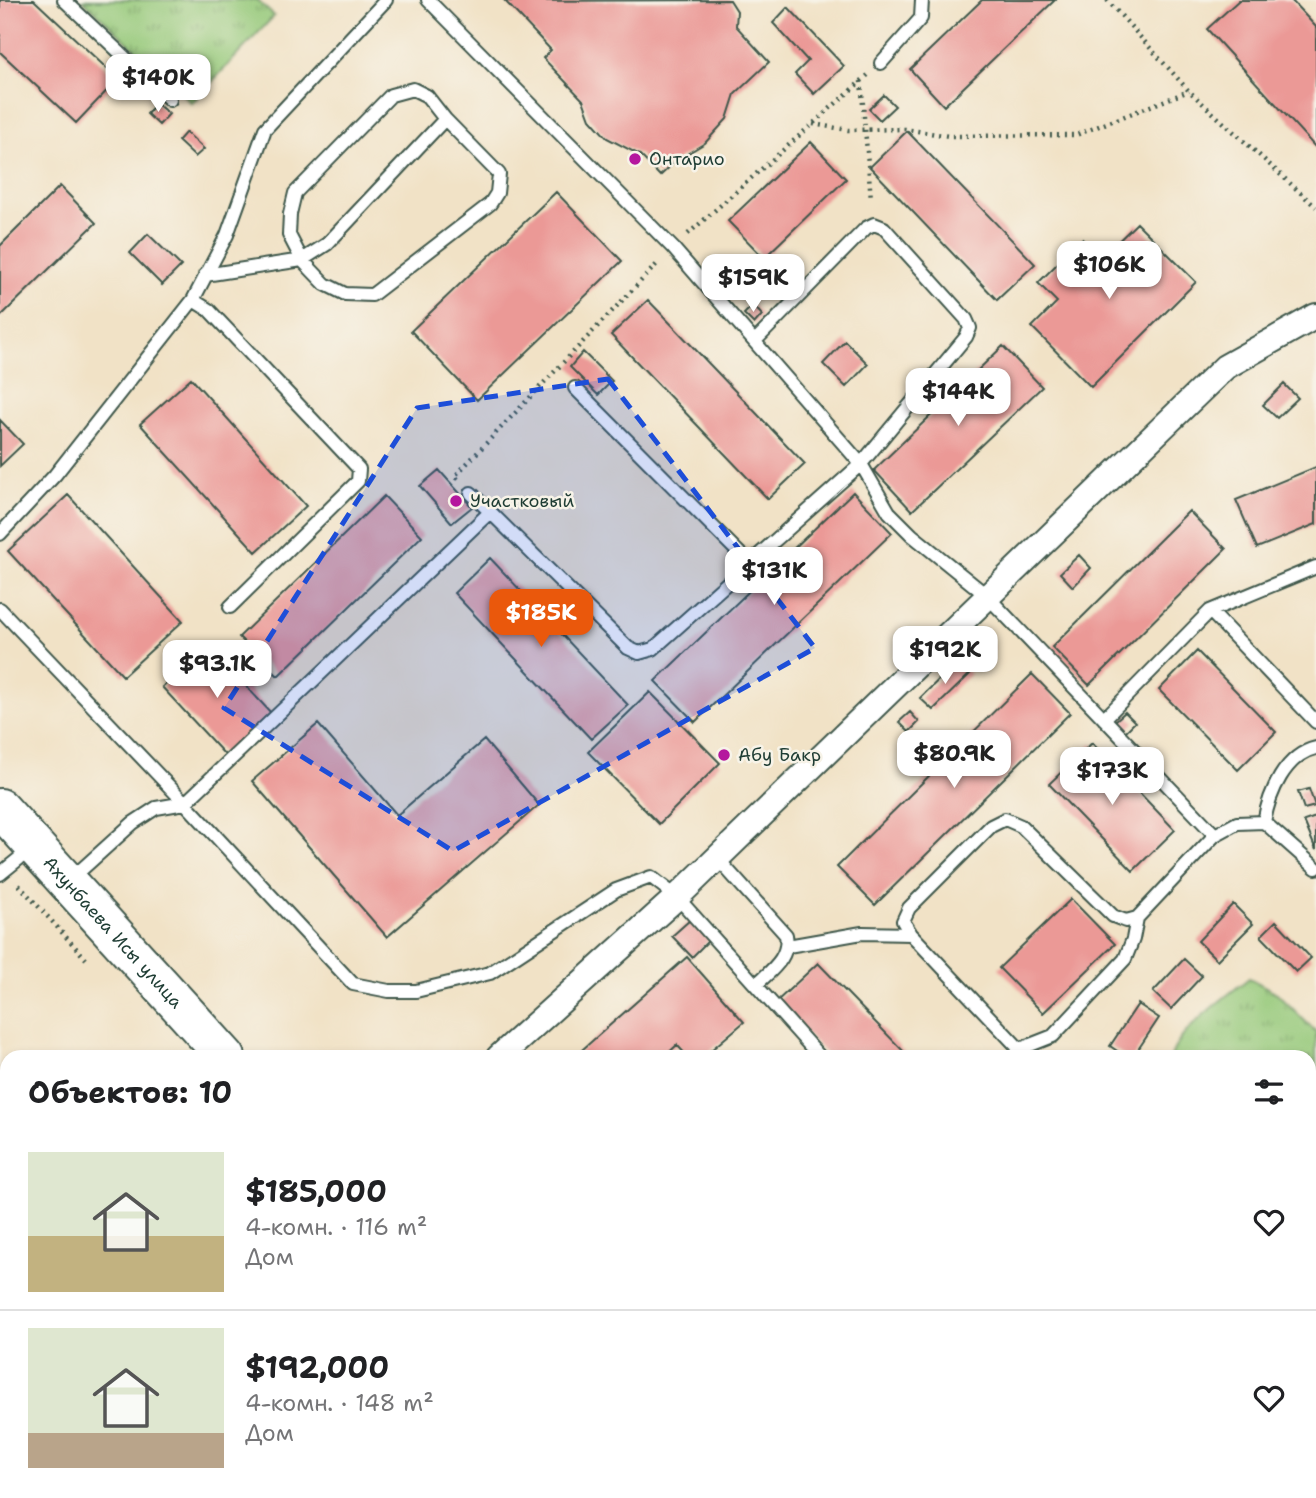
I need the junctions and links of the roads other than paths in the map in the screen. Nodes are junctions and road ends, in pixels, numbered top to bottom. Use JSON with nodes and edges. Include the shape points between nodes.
{"nodes":[{"id":1,"x":65,"y":0,"type":"edge"},
{"id":2,"x":386,"y":0,"type":"edge"},
{"id":3,"x":428,"y":0,"type":"edge"},
{"id":4,"x":922,"y":0,"type":"edge"},
{"id":5,"x":881,"y":63,"type":"road end"},
{"id":6,"x":170,"y":100,"type":"dead end"},
{"id":7,"x":445,"y":119,"type":"junction"},
{"id":8,"x":302,"y":260,"type":"junction"},
{"id":9,"x":205,"y":275,"type":"junction"},
{"id":10,"x":192,"y":300,"type":"junction"},
{"id":11,"x":1316,"y":316,"type":"edge"},
{"id":12,"x":755,"y":341,"type":"junction"},
{"id":13,"x":575,"y":388,"type":"dead end"},
{"id":14,"x":861,"y":464,"type":"junction"},
{"id":15,"x":471,"y":493,"type":"road end"},
{"id":16,"x":490,"y":512,"type":"junction"},
{"id":17,"x":0,"y":534,"type":"edge"},
{"id":18,"x":748,"y":562,"type":"junction"},
{"id":19,"x":1316,"y":567,"type":"edge"},
{"id":20,"x":986,"y":595,"type":"junction"},
{"id":21,"x":230,"y":607,"type":"dead end"},
{"id":22,"x":0,"y":609,"type":"edge"},
{"id":23,"x":1210,"y":611,"type":"junction"},
{"id":24,"x":1104,"y":719,"type":"junction"},
{"id":25,"x":1316,"y":722,"type":"edge"},
{"id":26,"x":1316,"y":748,"type":"edge"},
{"id":27,"x":184,"y":803,"type":"junction"},
{"id":28,"x":0,"y":808,"type":"edge"},
{"id":29,"x":1264,"y":822,"type":"junction"},
{"id":30,"x":1215,"y":835,"type":"junction"},
{"id":31,"x":717,"y":858,"type":"junction"},
{"id":32,"x":13,"y":864,"type":"edge"},
{"id":33,"x":1316,"y":868,"type":"edge"},
{"id":34,"x":66,"y":883,"type":"junction"},
{"id":35,"x":677,"y":897,"type":"junction"},
{"id":36,"x":1137,"y":918,"type":"junction"},
{"id":37,"x":911,"y":934,"type":"junction"},
{"id":38,"x":788,"y":946,"type":"junction"},
{"id":39,"x":756,"y":985,"type":"junction"},
{"id":40,"x":220,"y":1050,"type":"edge"},
{"id":41,"x":507,"y":1050,"type":"edge"},
{"id":42,"x":814,"y":1050,"type":"edge"},
{"id":43,"x":1016,"y":1050,"type":"edge"},
{"id":44,"x":1027,"y":1050,"type":"edge"}],
"edges":[{"from":1,"to":6,"type":"lane"},
{"from":2,"to":9,"type":"lane","via":[[265,129],[227,235]]},
{"from":3,"to":12,"type":"lane","via":[[673,248]]},
{"from":4,"to":5,"type":"lane","via":[[921,18]]},
{"from":7,"to":8,"type":"lane","via":[[327,244]]},
{"from":7,"to":8,"type":"lane","via":[[427,96],[413,89],[391,95],[295,193],[289,235]]},
{"from":7,"to":8,"type":"lane","via":[[499,174],[491,204],[372,295],[345,294],[325,284]]},
{"from":8,"to":9,"type":"lane"},
{"from":9,"to":10,"type":"lane"},
{"from":10,"to":17,"type":"lane","via":[[55,475]]},
{"from":10,"to":21,"type":"lane","via":[[209,310],[359,468],[358,481]]},
{"from":11,"to":20,"type":"street","via":[[1225,367]]},
{"from":12,"to":14,"type":"lane"},
{"from":12,"to":14,"type":"lane","via":[[874,224],[884,228],[966,319],[970,328],[966,337]]},
{"from":13,"to":18,"type":"lane"},
{"from":14,"to":18,"type":"lane"},
{"from":14,"to":20,"type":"lane","via":[[889,512]]},
{"from":15,"to":16,"type":"lane"},
{"from":16,"to":18,"type":"lane","via":[[628,648],[639,653],[653,649]]},
{"from":16,"to":27,"type":"lane"},
{"from":19,"to":23,"type":"lane"},
{"from":20,"to":24,"type":"lane"},
{"from":20,"to":31,"type":"street"},
{"from":22,"to":27,"type":"lane"},
{"from":23,"to":24,"type":"lane"},
{"from":23,"to":25,"type":"lane"},
{"from":24,"to":30,"type":"lane"},
{"from":26,"to":29,"type":"lane","via":[[1306,750],[1282,773]]},
{"from":27,"to":34,"type":"lane","via":[[156,808],[132,823]]},
{"from":27,"to":35,"type":"lane","via":[[353,984],[370,988],[416,991],[490,973],[616,890],[651,877]]},
{"from":28,"to":32,"type":"main road","name":"Ахунбаева Исы улица"},
{"from":29,"to":30,"type":"lane","via":[[1237,823]]},
{"from":29,"to":33,"type":"lane"},
{"from":30,"to":36,"type":"lane"},
{"from":31,"to":35,"type":"street"},
{"from":31,"to":38,"type":"lane","via":[[786,934]]},
{"from":32,"to":34,"type":"main road","name":"Ахунбаева Исы улица"},
{"from":34,"to":40,"type":"main road","name":"Ахунбаева Исы улица"},
{"from":35,"to":39,"type":"lane"},
{"from":35,"to":41,"type":"street"},
{"from":36,"to":37,"type":"lane","via":[[1126,921],[1114,916],[1021,825],[1005,819],[991,826],[909,908],[903,921]]},
{"from":36,"to":44,"type":"lane","via":[[1125,959],[1053,1036]]},
{"from":37,"to":38,"type":"lane","via":[[862,933]]},
{"from":37,"to":43,"type":"lane"},
{"from":38,"to":39,"type":"lane","via":[[784,957]]},
{"from":39,"to":42,"type":"lane"}]}
